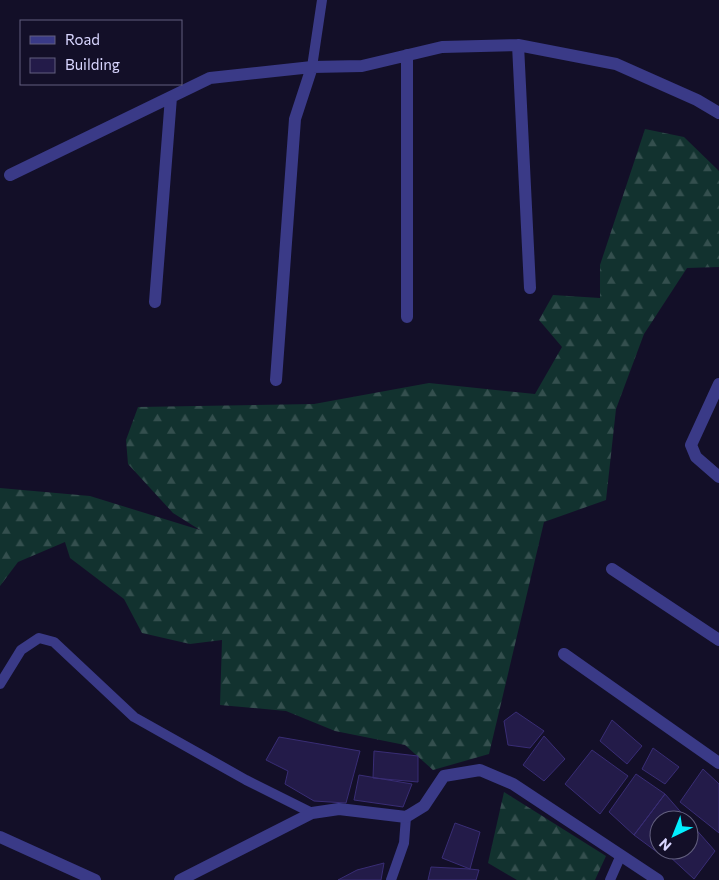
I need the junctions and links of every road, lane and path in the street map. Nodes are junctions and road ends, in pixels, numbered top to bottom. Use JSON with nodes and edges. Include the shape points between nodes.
{"nodes":[{"id":1,"x":322,"y":0,"type":"edge"},
{"id":2,"x":518,"y":46,"type":"junction"},
{"id":3,"x":407,"y":55,"type":"junction"},
{"id":4,"x":312,"y":67,"type":"junction"},
{"id":5,"x":171,"y":97,"type":"junction"},
{"id":6,"x":719,"y":113,"type":"edge"},
{"id":7,"x":10,"y":175,"type":"dead end"},
{"id":8,"x":530,"y":288,"type":"dead end"},
{"id":9,"x":155,"y":302,"type":"dead end"},
{"id":10,"x":406,"y":317,"type":"dead end"},
{"id":11,"x":276,"y":380,"type":"dead end"},
{"id":12,"x":719,"y":384,"type":"edge"},
{"id":13,"x":719,"y":477,"type":"edge"},
{"id":14,"x":612,"y":569,"type":"dead end"},
{"id":15,"x":719,"y":640,"type":"edge"},
{"id":16,"x":564,"y":654,"type":"dead end"},
{"id":17,"x":0,"y":684,"type":"edge"},
{"id":18,"x":719,"y":762,"type":"edge"},
{"id":19,"x":312,"y":813,"type":"junction"},
{"id":20,"x":406,"y":817,"type":"junction"},
{"id":21,"x":0,"y":838,"type":"edge"},
{"id":22,"x":621,"y":855,"type":"junction"},
{"id":23,"x":95,"y":880,"type":"edge"},
{"id":24,"x":180,"y":880,"type":"edge"},
{"id":25,"x":391,"y":880,"type":"edge"},
{"id":26,"x":610,"y":880,"type":"edge"},
{"id":27,"x":658,"y":880,"type":"edge"}],
"edges":[{"from":1,"to":4,"type":"lane"},
{"from":2,"to":3,"type":"street","via":[[442,47]]},
{"from":2,"to":6,"type":"street","via":[[616,64]]},
{"from":2,"to":8,"type":"street"},
{"from":3,"to":4,"type":"street","via":[[362,66]]},
{"from":3,"to":10,"type":"street"},
{"from":4,"to":5,"type":"street","via":[[210,78]]},
{"from":4,"to":11,"type":"street","via":[[295,119]]},
{"from":5,"to":7,"type":"street"},
{"from":5,"to":9,"type":"street"},
{"from":12,"to":13,"type":"street","via":[[691,445],[696,458]]},
{"from":14,"to":15,"type":"street"},
{"from":16,"to":18,"type":"street"},
{"from":17,"to":19,"type":"lane","via":[[21,650],[39,638],[54,642],[134,717]]},
{"from":19,"to":20,"type":"street","via":[[339,809]]},
{"from":19,"to":24,"type":"street"},
{"from":20,"to":22,"type":"street","via":[[424,806],[444,776],[480,770],[513,784]]},
{"from":20,"to":25,"type":"lane","via":[[404,843]]},
{"from":21,"to":23,"type":"street"},
{"from":22,"to":26,"type":"lane"},
{"from":22,"to":27,"type":"street"}]}
